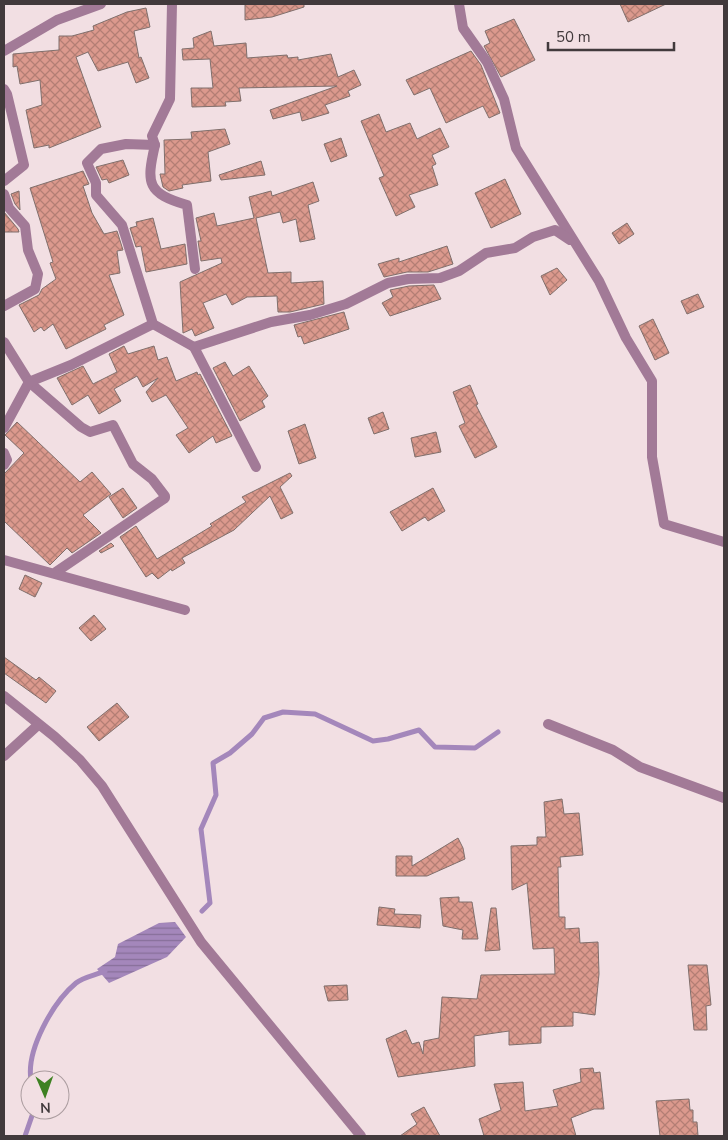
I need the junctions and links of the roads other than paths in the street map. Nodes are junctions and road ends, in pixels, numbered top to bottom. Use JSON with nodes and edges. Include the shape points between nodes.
{"nodes":[{"id":1,"x":101,"y":4,"type":"edge"},
{"id":2,"x":172,"y":4,"type":"edge"},
{"id":3,"x":458,"y":4,"type":"edge"},
{"id":4,"x":4,"y":51,"type":"edge"},
{"id":5,"x":4,"y":89,"type":"edge"},
{"id":6,"x":155,"y":145,"type":"junction"},
{"id":7,"x":4,"y":182,"type":"edge"},
{"id":8,"x":4,"y":194,"type":"edge"},
{"id":9,"x":573,"y":242,"type":"junction"},
{"id":10,"x":195,"y":269,"type":"dead end"},
{"id":11,"x":4,"y":306,"type":"edge"},
{"id":12,"x":153,"y":324,"type":"junction"},
{"id":13,"x":4,"y":342,"type":"edge"},
{"id":14,"x":194,"y":347,"type":"junction"},
{"id":15,"x":30,"y":382,"type":"junction"},
{"id":16,"x":4,"y":428,"type":"edge"},
{"id":17,"x":4,"y":453,"type":"edge"},
{"id":18,"x":4,"y":465,"type":"edge"},
{"id":19,"x":256,"y":467,"type":"dead end"},
{"id":20,"x":724,"y":542,"type":"edge"},
{"id":21,"x":4,"y":560,"type":"edge"},
{"id":22,"x":56,"y":572,"type":"junction"},
{"id":23,"x":185,"y":610,"type":"dead end"},
{"id":24,"x":4,"y":696,"type":"edge"},
{"id":25,"x":548,"y":724,"type":"dead end"},
{"id":26,"x":38,"y":725,"type":"junction"},
{"id":27,"x":4,"y":756,"type":"edge"},
{"id":28,"x":724,"y":798,"type":"edge"},
{"id":29,"x":362,"y":1136,"type":"edge"}],
"edges":[{"from":1,"to":4,"type":"street","via":[[57,20]]},
{"from":2,"to":6,"type":"street","via":[[170,98],[152,136]]},
{"from":3,"to":9,"type":"street","via":[[463,28],[487,62],[504,99],[516,148]]},
{"from":5,"to":7,"type":"street","via":[[24,165]]},
{"from":6,"to":10,"type":"street","via":[[150,169],[153,187],[163,198],[187,205]]},
{"from":6,"to":12,"type":"street","via":[[126,144],[101,149],[87,163],[96,183],[96,195],[122,225]]},
{"from":8,"to":11,"type":"street","via":[[9,208],[25,226],[28,250],[38,274],[35,289]]},
{"from":9,"to":14,"type":"street","via":[[555,230],[533,236],[515,248],[486,253],[459,271],[440,278],[388,283],[346,304],[271,322]]},
{"from":9,"to":20,"type":"street","via":[[599,281],[626,338],[652,381],[652,457],[664,524]]},
{"from":12,"to":14,"type":"street"},
{"from":12,"to":15,"type":"street"},
{"from":13,"to":15,"type":"street"},
{"from":14,"to":19,"type":"street"},
{"from":15,"to":16,"type":"street"},
{"from":15,"to":22,"type":"street","via":[[90,432],[113,425],[133,464],[152,479],[165,496]]},
{"from":17,"to":18,"type":"street","via":[[7,460]]},
{"from":21,"to":22,"type":"street"},
{"from":22,"to":23,"type":"street"},
{"from":24,"to":26,"type":"street"},
{"from":25,"to":28,"type":"street","via":[[613,750],[640,767]]},
{"from":26,"to":27,"type":"street"},
{"from":26,"to":29,"type":"street","via":[[80,760],[102,786],[201,942]]}]}
